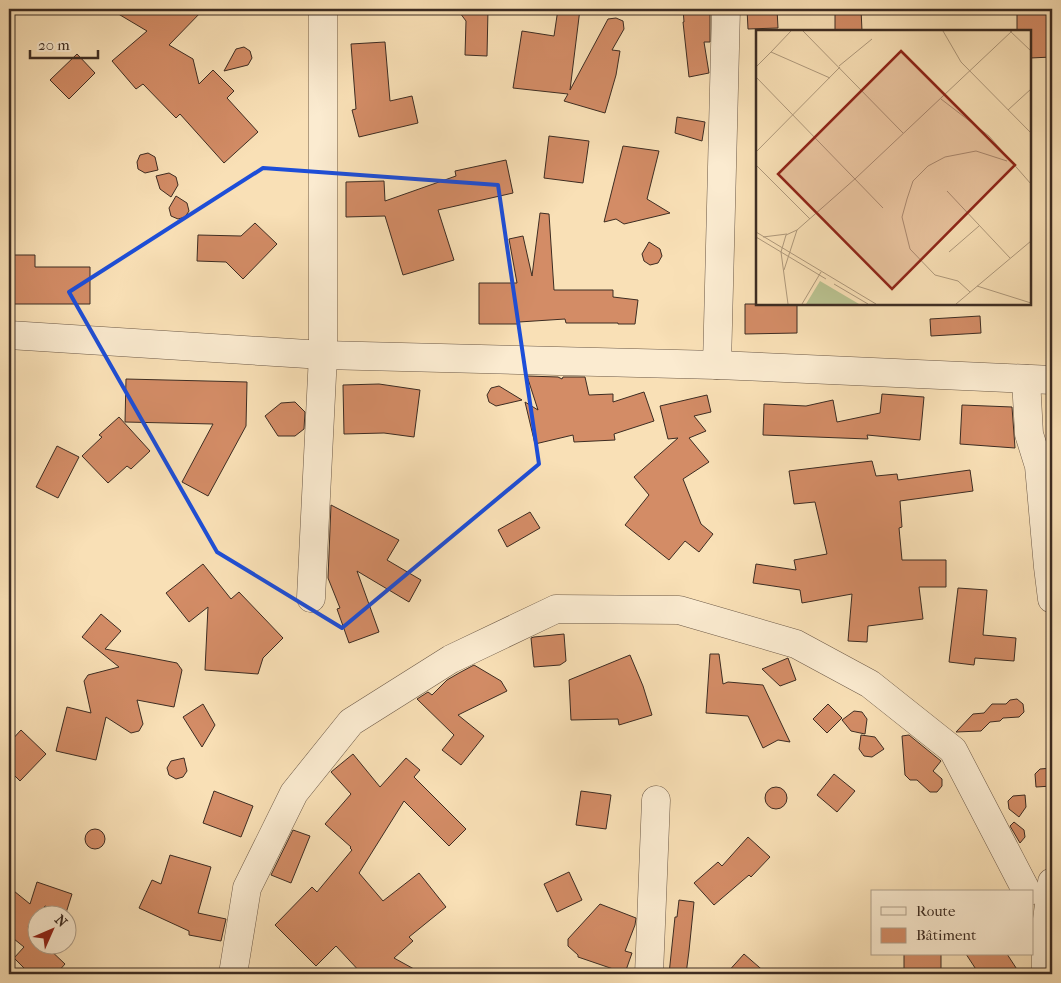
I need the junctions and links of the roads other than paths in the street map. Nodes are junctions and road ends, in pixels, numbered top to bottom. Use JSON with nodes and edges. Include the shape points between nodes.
{"nodes":[{"id":1,"x":323,"y":9,"type":"edge"},
{"id":2,"x":726,"y":9,"type":"edge"},
{"id":3,"x":9,"y":335,"type":"edge"},
{"id":4,"x":323,"y":355,"type":"junction"},
{"id":5,"x":717,"y":365,"type":"junction"},
{"id":6,"x":1039,"y":380,"type":"edge"},
{"id":7,"x":311,"y":598,"type":"dead end"},
{"id":8,"x":1052,"y":598,"type":"edge"},
{"id":9,"x":656,"y":800,"type":"dead end"},
{"id":10,"x":1052,"y":882,"type":"edge"},
{"id":11,"x":1026,"y":890,"type":"edge"},
{"id":12,"x":1034,"y":905,"type":"edge"},
{"id":13,"x":1046,"y":927,"type":"junction"},
{"id":14,"x":233,"y":974,"type":"edge"},
{"id":15,"x":649,"y":974,"type":"edge"},
{"id":16,"x":1046,"y":974,"type":"edge"}],
"edges":[{"from":1,"to":4,"type":"street"},
{"from":2,"to":5,"type":"street"},
{"from":3,"to":4,"type":"street"},
{"from":4,"to":5,"type":"street"},
{"from":4,"to":7,"type":"street"},
{"from":5,"to":6,"type":"street"},
{"from":6,"to":8,"type":"street","via":[[1029,434],[1039,466]]},
{"from":9,"to":15,"type":"street"},
{"from":10,"to":13,"type":"street"},
{"from":11,"to":14,"type":"street","via":[[952,750],[870,684],[796,644],[680,610],[556,609],[450,660],[351,722],[294,793],[247,888]]},
{"from":12,"to":13,"type":"street"},
{"from":13,"to":16,"type":"street"}]}
